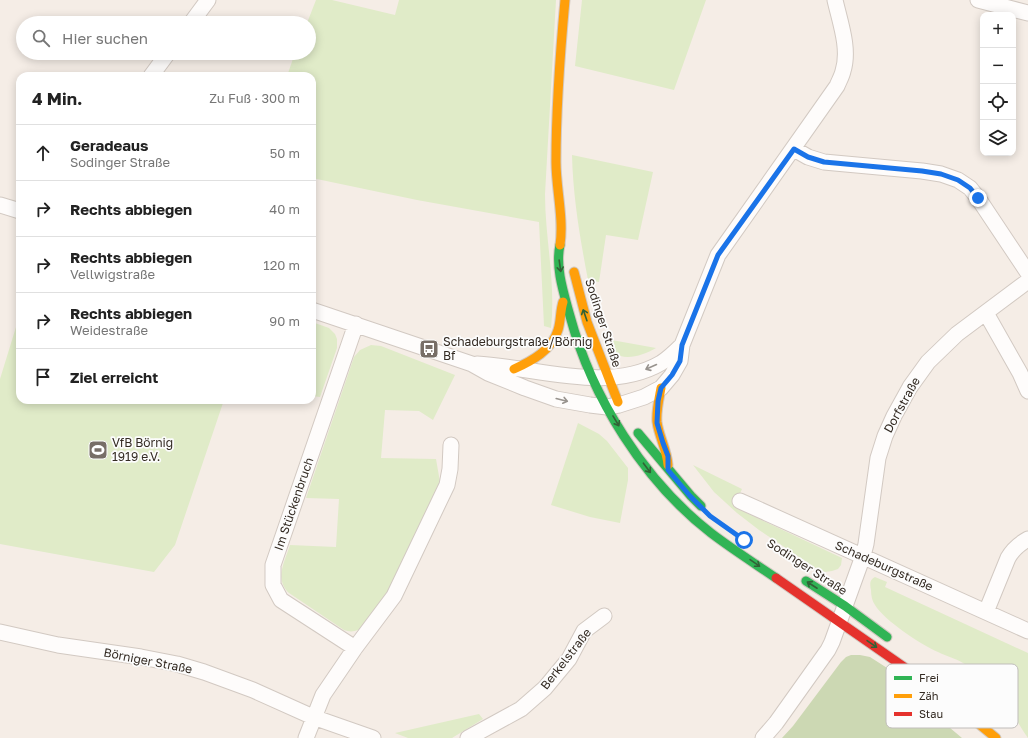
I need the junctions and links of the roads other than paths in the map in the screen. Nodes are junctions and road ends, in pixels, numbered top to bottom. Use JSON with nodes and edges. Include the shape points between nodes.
{"nodes":[{"id":1,"x":208,"y":0,"type":"edge"},
{"id":2,"x":565,"y":0,"type":"edge"},
{"id":3,"x":835,"y":0,"type":"edge"},
{"id":4,"x":978,"y":0,"type":"edge"},
{"id":5,"x":1028,"y":13,"type":"edge"},
{"id":6,"x":195,"y":16,"type":"edge"},
{"id":7,"x":163,"y":60,"type":"edge"},
{"id":8,"x":154,"y":72,"type":"edge"},
{"id":9,"x":794,"y":149,"type":"junction"},
{"id":10,"x":0,"y":205,"type":"edge"},
{"id":11,"x":16,"y":210,"type":"edge"},
{"id":12,"x":561,"y":235,"type":"junction"},
{"id":13,"x":568,"y":249,"type":"dead end"},
{"id":14,"x":573,"y":264,"type":"dead end"},
{"id":15,"x":1028,"y":273,"type":"edge"},
{"id":16,"x":1028,"y":281,"type":"edge"},
{"id":17,"x":564,"y":297,"type":"junction"},
{"id":18,"x":316,"y":311,"type":"edge"},
{"id":19,"x":986,"y":313,"type":"junction"},
{"id":20,"x":356,"y":324,"type":"junction"},
{"id":21,"x":682,"y":345,"type":"junction"},
{"id":22,"x":472,"y":364,"type":"junction"},
{"id":23,"x":514,"y":369,"type":"junction"},
{"id":24,"x":592,"y":377,"type":"junction"},
{"id":25,"x":608,"y":378,"type":"junction"},
{"id":26,"x":661,"y":388,"type":"junction"},
{"id":27,"x":1028,"y":391,"type":"edge"},
{"id":28,"x":616,"y":408,"type":"junction"},
{"id":29,"x":634,"y":428,"type":"dead end"},
{"id":30,"x":451,"y":445,"type":"dead end"},
{"id":31,"x":668,"y":470,"type":"junction"},
{"id":32,"x":740,"y":501,"type":"dead end"},
{"id":33,"x":706,"y":511,"type":"dead end"},
{"id":34,"x":1028,"y":538,"type":"edge"},
{"id":35,"x":863,"y":556,"type":"junction"},
{"id":36,"x":800,"y":577,"type":"dead end"},
{"id":37,"x":845,"y":606,"type":"junction"},
{"id":38,"x":986,"y":612,"type":"junction"},
{"id":39,"x":604,"y":616,"type":"dead end"},
{"id":40,"x":840,"y":621,"type":"junction"},
{"id":41,"x":1028,"y":631,"type":"edge"},
{"id":42,"x":0,"y":632,"type":"edge"},
{"id":43,"x":892,"y":641,"type":"dead end"},
{"id":44,"x":356,"y":648,"type":"junction"},
{"id":45,"x":901,"y":664,"type":"edge"},
{"id":46,"x":313,"y":717,"type":"junction"},
{"id":47,"x":984,"y":728,"type":"edge"},
{"id":48,"x":306,"y":738,"type":"edge"},
{"id":49,"x":373,"y":738,"type":"edge"},
{"id":50,"x":468,"y":738,"type":"edge"},
{"id":51,"x":762,"y":738,"type":"edge"},
{"id":52,"x":996,"y":738,"type":"edge"}],
"edges":[{"from":1,"to":6,"type":"street"},
{"from":2,"to":12,"type":"main road","name":"Sodinger Straße","via":[[556,135]]},
{"from":3,"to":9,"type":"street","via":[[844,40],[844,70],[837,86]]},
{"from":4,"to":5,"type":"street"},
{"from":7,"to":8,"type":"street"},
{"from":9,"to":15,"type":"street","via":[[824,162],[922,171],[958,180],[970,188],[978,198]]},
{"from":9,"to":21,"type":"street","via":[[718,255]]},
{"from":10,"to":11,"type":"street"},
{"from":12,"to":13,"type":"main road","name":"Sodinger Straße"},
{"from":12,"to":17,"type":"main road","name":"Sodinger Straße","one_way":true,"via":[[558,256]]},
{"from":25,"to":14,"type":"main road","name":"Sodinger Straße","one_way":true,"via":[[578,295]]},
{"from":16,"to":19,"type":"street","name":"Dorfstraße"},
{"from":17,"to":23,"type":"main road","via":[[556,336],[550,345],[543,353]]},
{"from":17,"to":24,"type":"main road","name":"Sodinger Straße","via":[[576,338]]},
{"from":18,"to":20,"type":"street"},
{"from":19,"to":27,"type":"street"},
{"from":19,"to":35,"type":"street","name":"Dorfstraße","via":[[957,334],[928,362],[910,386],[894,416],[878,458]]},
{"from":20,"to":22,"type":"street"},
{"from":20,"to":44,"type":"street","name":"Im Stückenbruch","via":[[272,574],[273,585],[281,600]]},
{"from":21,"to":25,"type":"street","one_way":true,"via":[[662,362],[646,370]]},
{"from":21,"to":26,"type":"street","via":[[680,361]]},
{"from":22,"to":23,"type":"street"},
{"from":22,"to":28,"type":"street","one_way":true,"via":[[494,376],[556,399]]},
{"from":23,"to":24,"type":"street"},
{"from":24,"to":25,"type":"street"},
{"from":24,"to":28,"type":"main road","name":"Sodinger Straße"},
{"from":25,"to":28,"type":"main road","name":"Sodinger Straße"},
{"from":26,"to":28,"type":"street"},
{"from":26,"to":31,"type":"main road","via":[[657,423],[668,456]]},
{"from":28,"to":40,"type":"main road","name":"Sodinger Straße","one_way":true,"via":[[625,436],[648,469],[691,517]]},
{"from":29,"to":31,"type":"main road"},
{"from":30,"to":44,"type":"street","via":[[447,485],[394,596]]},
{"from":31,"to":33,"type":"main road"},
{"from":32,"to":35,"type":"street","name":"Schadeburgstraße"},
{"from":34,"to":38,"type":"street","via":[[1019,544],[1008,558]]},
{"from":35,"to":37,"type":"street","name":"Dorfstraße"},
{"from":35,"to":38,"type":"street","name":"Schadeburgstraße"},
{"from":37,"to":36,"type":"main road","name":"Sodinger Straße","one_way":true},
{"from":37,"to":40,"type":"street","name":"Dorfstraße"},
{"from":37,"to":43,"type":"main road","name":"Sodinger Straße"},
{"from":38,"to":41,"type":"street","name":"Schadeburgstraße"},
{"from":39,"to":50,"type":"street","name":"Berkelstraße","via":[[584,631],[569,659],[545,688],[521,709]]},
{"from":40,"to":45,"type":"main road","name":"Sodinger Straße","one_way":true},
{"from":40,"to":51,"type":"street","via":[[828,650],[776,723]]},
{"from":42,"to":46,"type":"street","name":"Börniger Straße","via":[[58,645],[177,664],[253,690]]},
{"from":44,"to":46,"type":"street","via":[[323,695]]},
{"from":46,"to":48,"type":"street"},
{"from":46,"to":49,"type":"street"},
{"from":47,"to":52,"type":"main road","name":"Sodinger Straße","one_way":true}]}
